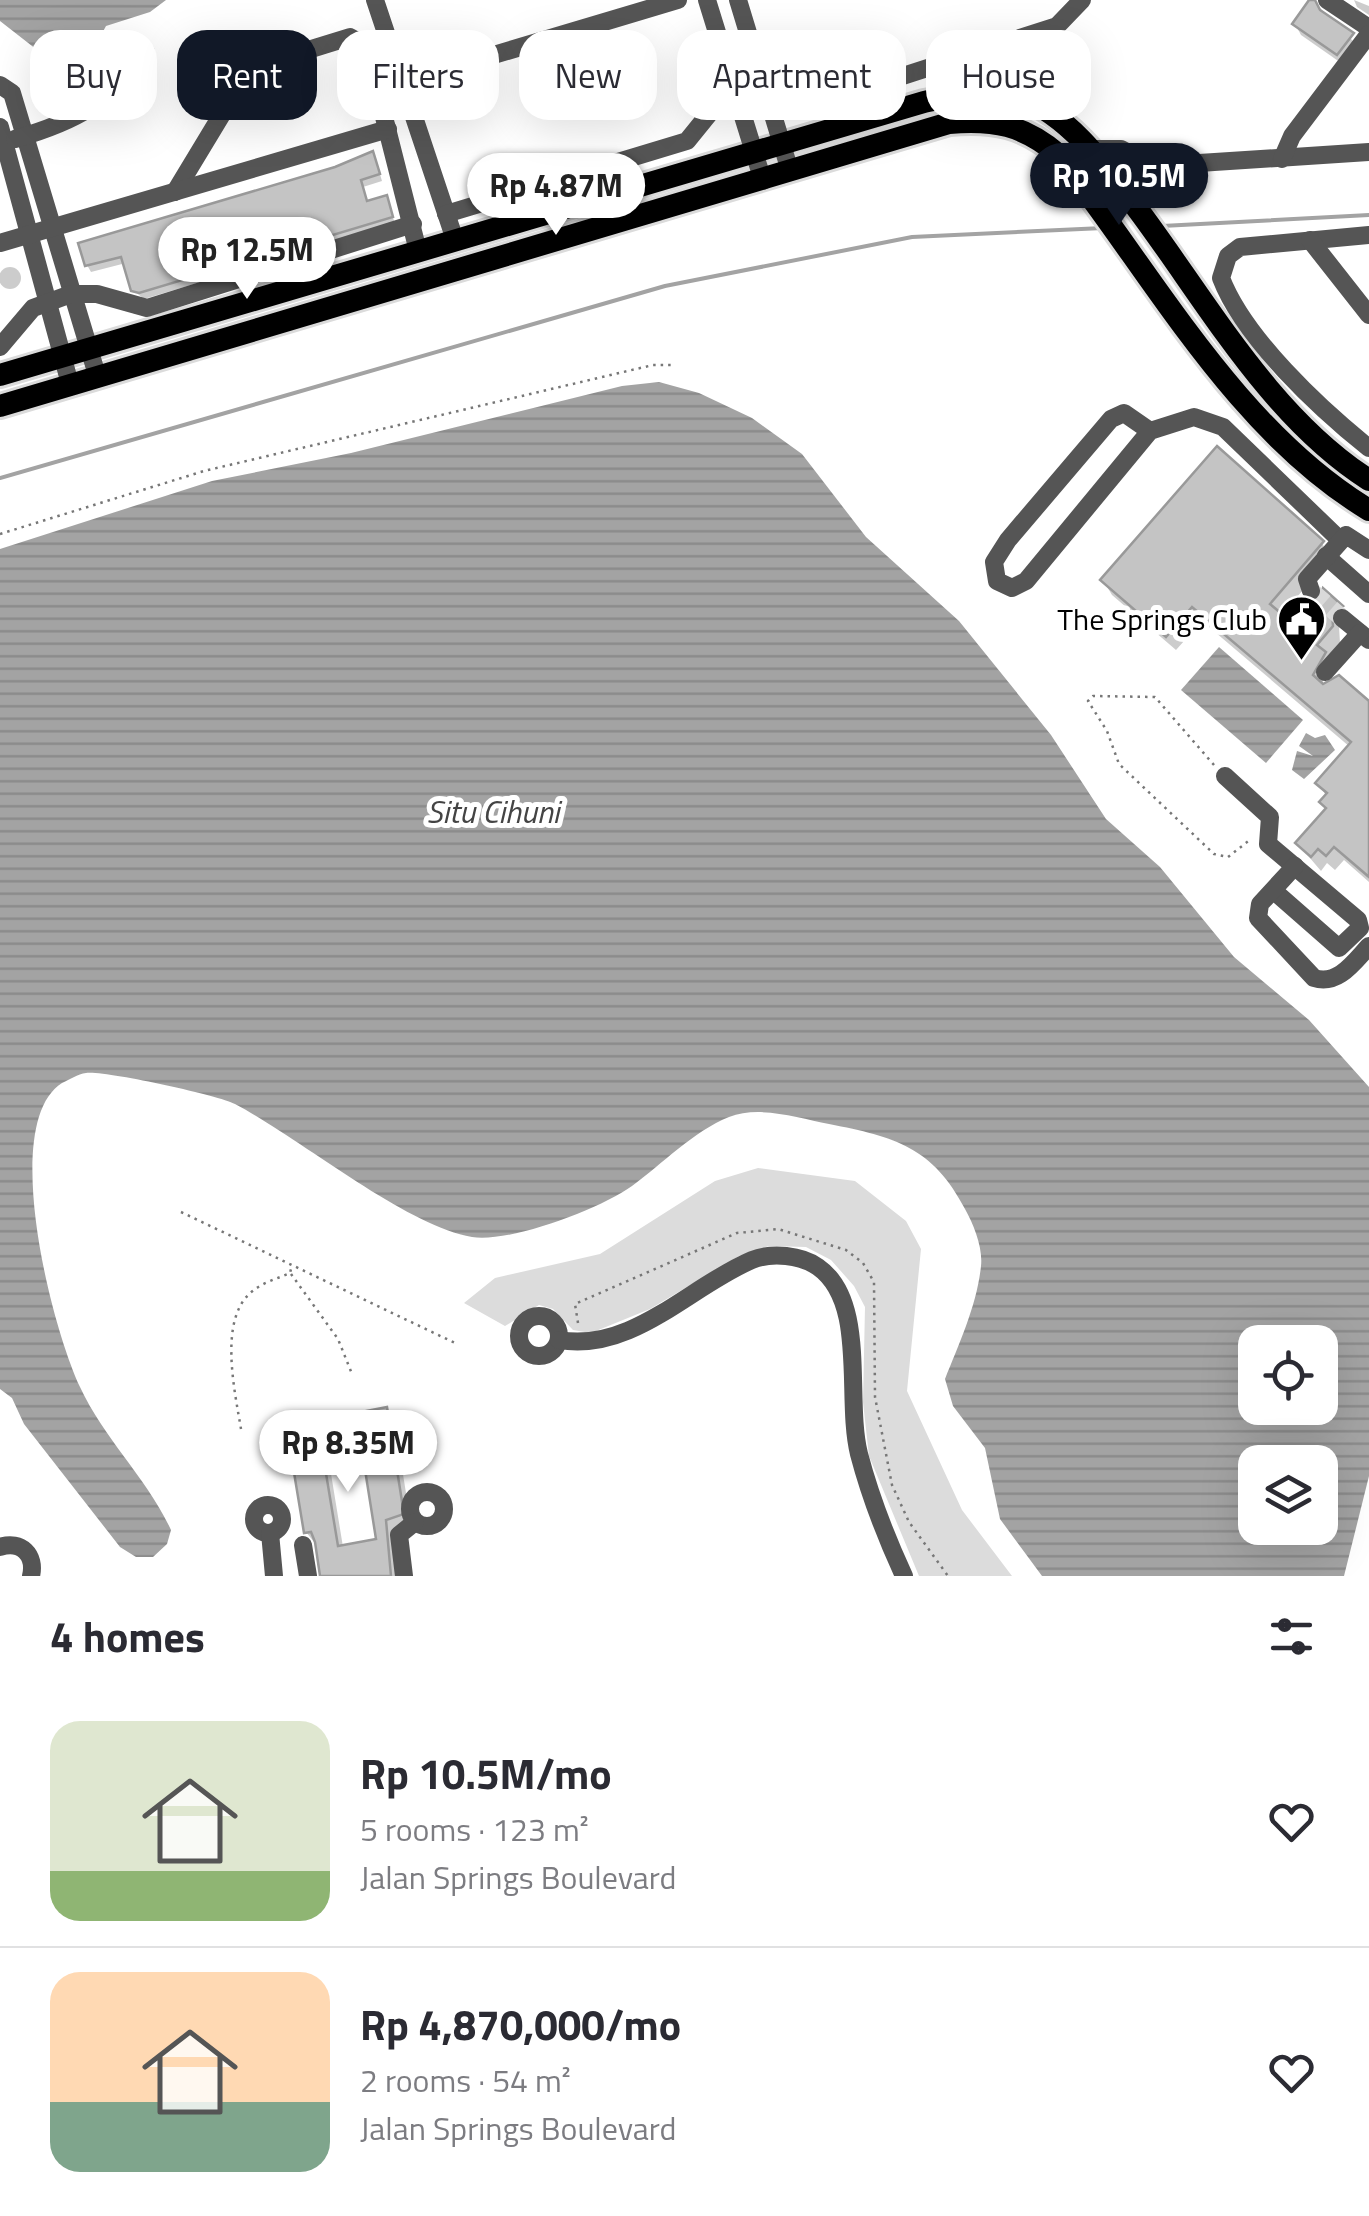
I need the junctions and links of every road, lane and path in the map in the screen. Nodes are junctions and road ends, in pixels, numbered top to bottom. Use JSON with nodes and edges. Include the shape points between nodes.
{"nodes":[{"id":1,"x":375,"y":0,"type":"edge"},
{"id":2,"x":678,"y":0,"type":"edge"},
{"id":3,"x":707,"y":0,"type":"edge"},
{"id":4,"x":738,"y":0,"type":"edge"},
{"id":5,"x":1082,"y":0,"type":"edge"},
{"id":6,"x":1327,"y":0,"type":"edge"},
{"id":7,"x":384,"y":30,"type":"edge"},
{"id":8,"x":716,"y":30,"type":"edge"},
{"id":9,"x":747,"y":30,"type":"edge"},
{"id":10,"x":1369,"y":31,"type":"edge"},
{"id":11,"x":499,"y":53,"type":"edge"},
{"id":12,"x":906,"y":75,"type":"edge"},
{"id":13,"x":0,"y":85,"type":"edge"},
{"id":14,"x":74,"y":120,"type":"edge"},
{"id":15,"x":413,"y":120,"type":"edge"},
{"id":16,"x":705,"y":120,"type":"edge"},
{"id":17,"x":744,"y":120,"type":"edge"},
{"id":18,"x":774,"y":120,"type":"edge"},
{"id":19,"x":388,"y":129,"type":"junction"},
{"id":20,"x":25,"y":136,"type":"junction"},
{"id":21,"x":1,"y":138,"type":"edge"},
{"id":22,"x":781,"y":144,"type":"junction"},
{"id":23,"x":1090,"y":149,"type":"junction"},
{"id":24,"x":754,"y":152,"type":"junction"},
{"id":25,"x":1369,"y":152,"type":"edge"},
{"id":26,"x":1282,"y":158,"type":"junction"},
{"id":27,"x":790,"y":171,"type":"junction"},
{"id":28,"x":762,"y":181,"type":"junction"},
{"id":29,"x":175,"y":192,"type":"junction"},
{"id":30,"x":446,"y":214,"type":"junction"},
{"id":31,"x":413,"y":224,"type":"junction"},
{"id":32,"x":52,"y":228,"type":"junction"},
{"id":33,"x":29,"y":235,"type":"junction"},
{"id":34,"x":1369,"y":235,"type":"edge"},
{"id":35,"x":456,"y":240,"type":"junction"},
{"id":36,"x":1310,"y":240,"type":"junction"},
{"id":37,"x":0,"y":243,"type":"edge"},
{"id":38,"x":418,"y":251,"type":"junction"},
{"id":39,"x":71,"y":294,"type":"junction"},
{"id":40,"x":47,"y":301,"type":"junction"},
{"id":41,"x":1369,"y":315,"type":"edge"},
{"id":42,"x":0,"y":348,"type":"edge"},
{"id":43,"x":87,"y":349,"type":"junction"},
{"id":44,"x":62,"y":355,"type":"junction"},
{"id":45,"x":675,"y":365,"type":"dead end"},
{"id":46,"x":0,"y":375,"type":"edge"},
{"id":47,"x":98,"y":375,"type":"junction"},
{"id":48,"x":70,"y":384,"type":"junction"},
{"id":49,"x":0,"y":406,"type":"edge"},
{"id":50,"x":1268,"y":426,"type":"junction"},
{"id":51,"x":1150,"y":431,"type":"junction"},
{"id":52,"x":1369,"y":448,"type":"edge"},
{"id":53,"x":1246,"y":450,"type":"junction"},
{"id":54,"x":1369,"y":480,"type":"edge"},
{"id":55,"x":1369,"y":510,"type":"edge"},
{"id":56,"x":0,"y":534,"type":"edge"},
{"id":57,"x":1340,"y":540,"type":"junction"},
{"id":58,"x":1369,"y":550,"type":"edge"},
{"id":59,"x":1326,"y":556,"type":"junction"},
{"id":60,"x":1310,"y":591,"type":"dead end"},
{"id":61,"x":1369,"y":594,"type":"edge"},
{"id":62,"x":1342,"y":618,"type":"tunnel mouth"},
{"id":63,"x":1364,"y":636,"type":"edge"},
{"id":64,"x":1326,"y":672,"type":"dead end"},
{"id":65,"x":1225,"y":776,"type":"joint"},
{"id":66,"x":1270,"y":817,"type":"junction"},
{"id":67,"x":1296,"y":866,"type":"junction"},
{"id":68,"x":1274,"y":891,"type":"junction"},
{"id":69,"x":1369,"y":946,"type":"edge"},
{"id":70,"x":181,"y":1212,"type":"dead end"},
{"id":71,"x":292,"y":1265,"type":"junction"},
{"id":72,"x":290,"y":1272,"type":"junction"},
{"id":73,"x":559,"y":1340,"type":"dead end"},
{"id":74,"x":456,"y":1343,"type":"dead end"},
{"id":75,"x":580,"y":1344,"type":"junction"},
{"id":76,"x":352,"y":1374,"type":"dead end"},
{"id":77,"x":241,"y":1429,"type":"dead end"},
{"id":78,"x":416,"y":1522,"type":"dead end"},
{"id":79,"x":270,"y":1533,"type":"dead end"},
{"id":80,"x":303,"y":1545,"type":"dead end"},
{"id":81,"x":0,"y":1547,"type":"edge"},
{"id":82,"x":31,"y":1576,"type":"edge"},
{"id":83,"x":274,"y":1576,"type":"edge"},
{"id":84,"x":308,"y":1576,"type":"edge"},
{"id":85,"x":404,"y":1576,"type":"edge"},
{"id":86,"x":904,"y":1576,"type":"edge"},
{"id":87,"x":948,"y":1576,"type":"edge"}],
"edges":[{"from":1,"to":7,"type":"street"},
{"from":2,"to":11,"type":"street"},
{"from":3,"to":8,"type":"street"},
{"from":4,"to":9,"type":"street"},
{"from":5,"to":12,"type":"street","via":[[1058,26]]},
{"from":6,"to":10,"type":"street"},
{"from":10,"to":26,"type":"street"},
{"from":13,"to":20,"type":"street","via":[[12,93]]},
{"from":14,"to":20,"type":"street"},
{"from":15,"to":30,"type":"street"},
{"from":16,"to":30,"type":"street","via":[[687,141]]},
{"from":17,"to":24,"type":"street"},
{"from":18,"to":22,"type":"street"},
{"from":19,"to":29,"type":"street"},
{"from":19,"to":29,"type":"street","via":[[366,46],[350,37],[250,68]]},
{"from":19,"to":31,"type":"street"},
{"from":20,"to":21,"type":"street"},
{"from":20,"to":32,"type":"street"},
{"from":21,"to":33,"type":"street"},
{"from":22,"to":23,"type":"main road","via":[[980,91],[1020,97]]},
{"from":22,"to":24,"type":"main road"},
{"from":22,"to":27,"type":"street"},
{"from":23,"to":26,"type":"street","via":[[1122,150],[1154,166]]},
{"from":23,"to":54,"type":"main road","via":[[1258,374],[1301,423]]},
{"from":24,"to":28,"type":"street"},
{"from":24,"to":35,"type":"main road"},
{"from":25,"to":26,"type":"street"},
{"from":27,"to":28,"type":"main road"},
{"from":27,"to":50,"type":"main road","via":[[949,123],[996,120],[1046,144]]},
{"from":28,"to":47,"type":"main road"},
{"from":29,"to":32,"type":"street"},
{"from":30,"to":35,"type":"street"},
{"from":31,"to":38,"type":"street"},
{"from":31,"to":39,"type":"street","via":[[147,308]]},
{"from":32,"to":33,"type":"street"},
{"from":32,"to":39,"type":"street"},
{"from":33,"to":37,"type":"street"},
{"from":33,"to":40,"type":"street"},
{"from":34,"to":36,"type":"street"},
{"from":35,"to":38,"type":"main road"},
{"from":36,"to":41,"type":"street"},
{"from":36,"to":52,"type":"street","via":[[1240,248],[1223,266],[1226,291],[1277,361]]},
{"from":38,"to":43,"type":"main road"},
{"from":39,"to":40,"type":"street"},
{"from":39,"to":43,"type":"street"},
{"from":40,"to":42,"type":"street","via":[[21,318]]},
{"from":40,"to":44,"type":"street"},
{"from":43,"to":44,"type":"main road"},
{"from":43,"to":47,"type":"street"},
{"from":44,"to":46,"type":"main road"},
{"from":44,"to":48,"type":"street"},
{"from":45,"to":56,"type":"path","via":[[204,471]]},
{"from":47,"to":48,"type":"main road"},
{"from":48,"to":49,"type":"main road"},
{"from":50,"to":53,"type":"street"},
{"from":50,"to":55,"type":"main road"},
{"from":51,"to":51,"type":"street","via":[[1026,581],[1012,588],[997,581],[994,562],[1008,540],[1111,420],[1124,414]]},
{"from":51,"to":53,"type":"street","via":[[1194,417],[1223,427]]},
{"from":53,"to":57,"type":"street"},
{"from":57,"to":58,"type":"street","via":[[1351,535]]},
{"from":57,"to":59,"type":"street"},
{"from":59,"to":60,"type":"street","via":[[1307,579]]},
{"from":59,"to":61,"type":"street"},
{"from":62,"to":63,"type":"street"},
{"from":63,"to":64,"type":"street"},
{"from":65,"to":66,"type":"street"},
{"from":65,"to":66,"type":"path","via":[[1155,697],[1088,701],[1119,764],[1214,854],[1242,850]]},
{"from":66,"to":67,"type":"street","via":[[1266,841]]},
{"from":67,"to":68,"type":"street"},
{"from":67,"to":68,"type":"street","via":[[1358,920],[1356,934],[1340,948]]},
{"from":68,"to":69,"type":"street","via":[[1260,904],[1258,918],[1314,978],[1333,980]]},
{"from":70,"to":71,"type":"path"},
{"from":71,"to":72,"type":"path"},
{"from":71,"to":74,"type":"path"},
{"from":72,"to":76,"type":"path","via":[[338,1338]]},
{"from":72,"to":77,"type":"path","via":[[254,1290],[235,1322]]},
{"from":73,"to":75,"type":"street"},
{"from":75,"to":86,"type":"street","via":[[678,1306],[754,1259],[787,1255],[817,1266],[841,1289],[849,1314],[858,1452]]},
{"from":75,"to":87,"type":"path","via":[[575,1304],[724,1238],[778,1228],[846,1250],[874,1282],[875,1397],[892,1485]]},
{"from":78,"to":85,"type":"street","via":[[399,1536]]},
{"from":79,"to":83,"type":"street"},
{"from":80,"to":84,"type":"street"},
{"from":81,"to":82,"type":"street","via":[[27,1552]]}]}
